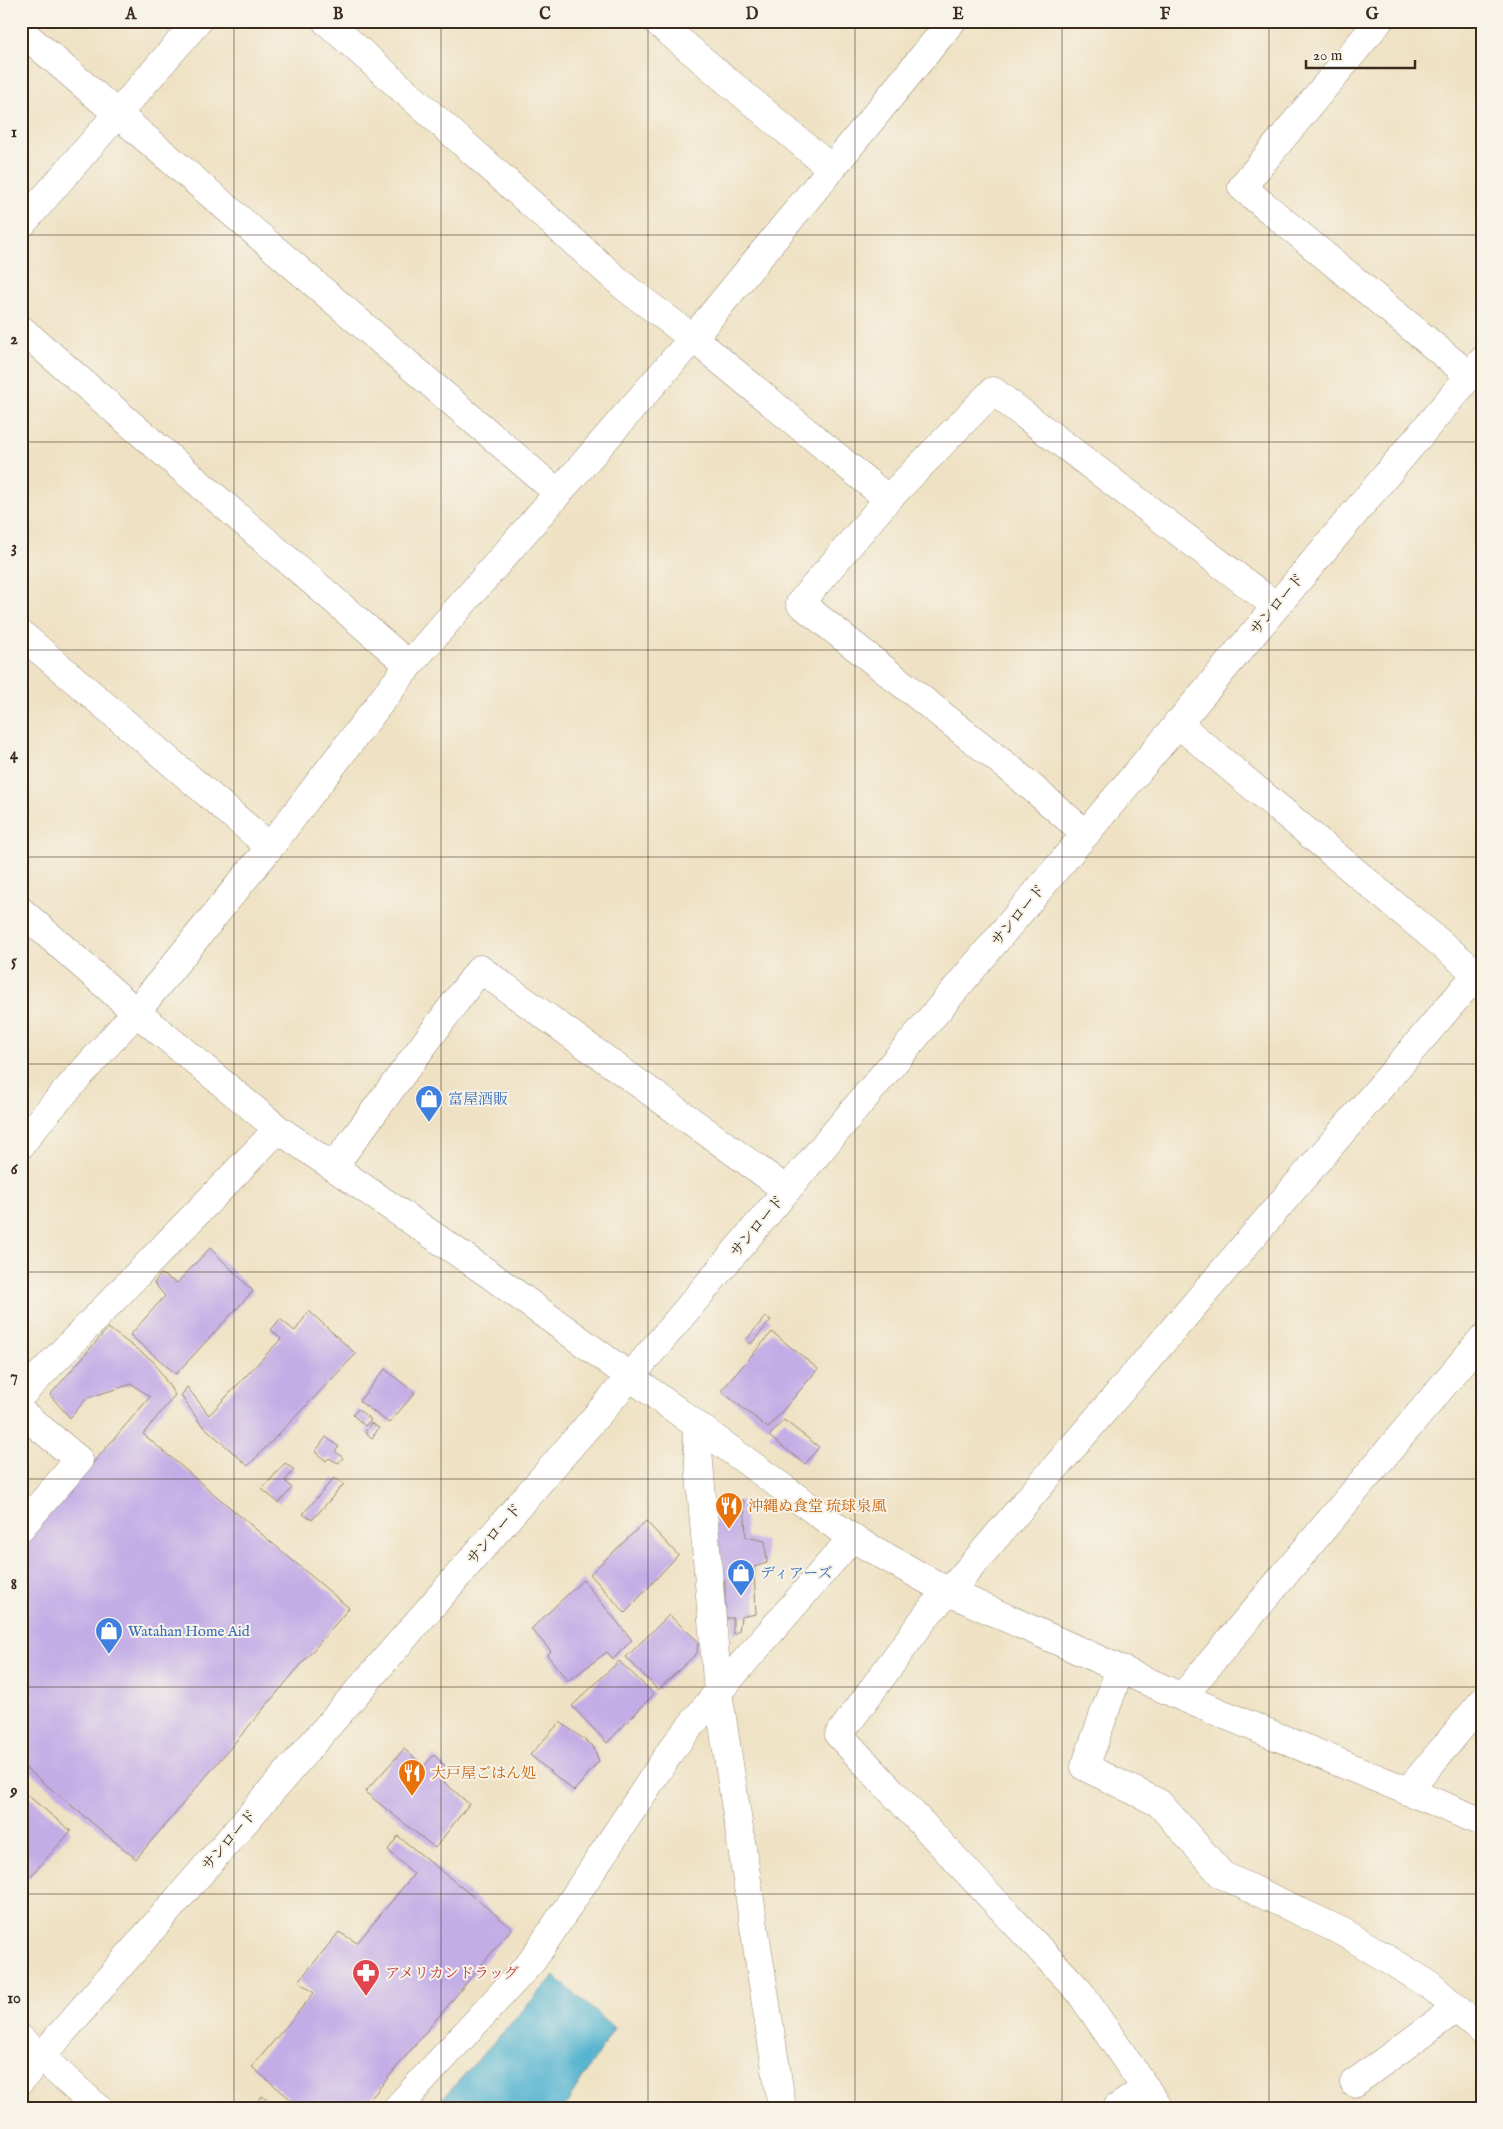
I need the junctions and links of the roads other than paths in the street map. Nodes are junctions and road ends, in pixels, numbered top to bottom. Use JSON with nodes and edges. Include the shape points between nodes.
{"nodes":[{"id":1,"x":198,"y":21,"type":"edge"},
{"id":2,"x":326,"y":21,"type":"edge"},
{"id":3,"x":656,"y":21,"type":"edge"},
{"id":4,"x":952,"y":21,"type":"edge"},
{"id":5,"x":1380,"y":21,"type":"edge"},
{"id":6,"x":21,"y":31,"type":"edge"},
{"id":7,"x":117,"y":114,"type":"junction"},
{"id":8,"x":832,"y":169,"type":"junction"},
{"id":9,"x":21,"y":225,"type":"edge"},
{"id":10,"x":21,"y":329,"type":"edge"},
{"id":11,"x":694,"y":338,"type":"junction"},
{"id":12,"x":1476,"y":368,"type":"edge"},
{"id":13,"x":558,"y":493,"type":"junction"},
{"id":14,"x":888,"y":499,"type":"junction"},
{"id":15,"x":1276,"y":606,"type":"junction"},
{"id":16,"x":21,"y":634,"type":"edge"},
{"id":17,"x":409,"y":665,"type":"junction"},
{"id":18,"x":1178,"y":723,"type":"junction"},
{"id":19,"x":1086,"y":834,"type":"junction"},
{"id":20,"x":270,"y":846,"type":"junction"},
{"id":21,"x":21,"y":910,"type":"edge"},
{"id":22,"x":1480,"y":973,"type":"edge"},
{"id":23,"x":136,"y":1012,"type":"junction"},
{"id":24,"x":278,"y":1129,"type":"junction"},
{"id":25,"x":21,"y":1145,"type":"edge"},
{"id":26,"x":333,"y":1167,"type":"junction"},
{"id":27,"x":787,"y":1190,"type":"junction"},
{"id":28,"x":1482,"y":1339,"type":"edge"},
{"id":29,"x":631,"y":1376,"type":"junction"},
{"id":30,"x":21,"y":1395,"type":"edge"},
{"id":31,"x":21,"y":1412,"type":"edge"},
{"id":32,"x":696,"y":1426,"type":"junction"},
{"id":33,"x":21,"y":1527,"type":"edge"},
{"id":34,"x":852,"y":1538,"type":"junction"},
{"id":35,"x":949,"y":1592,"type":"junction"},
{"id":36,"x":1120,"y":1669,"type":"junction"},
{"id":37,"x":718,"y":1692,"type":"junction"},
{"id":38,"x":1182,"y":1697,"type":"junction"},
{"id":39,"x":1482,"y":1702,"type":"edge"},
{"id":40,"x":1408,"y":1791,"type":"junction"},
{"id":41,"x":1482,"y":1822,"type":"edge"},
{"id":42,"x":1457,"y":2008,"type":"junction"},
{"id":43,"x":1482,"y":2031,"type":"edge"},
{"id":44,"x":21,"y":2039,"type":"edge"},
{"id":45,"x":42,"y":2057,"type":"junction"},
{"id":46,"x":21,"y":2080,"type":"edge"},
{"id":47,"x":1354,"y":2083,"type":"dead end"},
{"id":48,"x":1152,"y":2098,"type":"edge"},
{"id":49,"x":98,"y":2108,"type":"edge"},
{"id":50,"x":397,"y":2108,"type":"edge"},
{"id":51,"x":782,"y":2108,"type":"edge"},
{"id":52,"x":1117,"y":2108,"type":"edge"}],
"edges":[{"from":1,"to":7,"type":"street"},
{"from":2,"to":11,"type":"street","via":[[626,288]]},
{"from":3,"to":8,"type":"street"},
{"from":4,"to":8,"type":"street"},
{"from":5,"to":12,"type":"street","via":[[1242,186]]},
{"from":6,"to":7,"type":"street"},
{"from":7,"to":9,"type":"street"},
{"from":7,"to":13,"type":"street"},
{"from":8,"to":11,"type":"street"},
{"from":10,"to":17,"type":"street"},
{"from":11,"to":13,"type":"street"},
{"from":11,"to":14,"type":"street"},
{"from":12,"to":15,"type":"street","name":"サンロード"},
{"from":13,"to":17,"type":"street"},
{"from":14,"to":15,"type":"street","via":[[993,391]]},
{"from":14,"to":19,"type":"street","via":[[800,603],[1014,772]]},
{"from":15,"to":18,"type":"street","name":"サンロード"},
{"from":16,"to":20,"type":"street"},
{"from":17,"to":20,"type":"street"},
{"from":18,"to":19,"type":"street","name":"サンロード"},
{"from":18,"to":22,"type":"street"},
{"from":19,"to":27,"type":"street","name":"サンロード"},
{"from":20,"to":23,"type":"street"},
{"from":21,"to":23,"type":"street"},
{"from":22,"to":35,"type":"street"},
{"from":23,"to":24,"type":"street"},
{"from":23,"to":25,"type":"street"},
{"from":24,"to":26,"type":"street"},
{"from":24,"to":30,"type":"street"},
{"from":26,"to":27,"type":"street","via":[[480,969]]},
{"from":26,"to":29,"type":"street"},
{"from":27,"to":29,"type":"street","name":"サンロード"},
{"from":28,"to":38,"type":"street"},
{"from":29,"to":32,"type":"street"},
{"from":29,"to":45,"type":"street","name":"サンロード"},
{"from":31,"to":33,"type":"street","via":[[79,1460]]},
{"from":32,"to":34,"type":"street"},
{"from":32,"to":37,"type":"street"},
{"from":34,"to":35,"type":"street"},
{"from":34,"to":37,"type":"street"},
{"from":35,"to":36,"type":"street"},
{"from":35,"to":48,"type":"street","via":[[929,1612],[839,1735],[1079,1991]]},
{"from":36,"to":38,"type":"street"},
{"from":36,"to":42,"type":"street","via":[[1085,1767],[1159,1803],[1222,1875],[1345,1933],[1430,1984]]},
{"from":37,"to":50,"type":"street","via":[[672,1749],[532,1961]]},
{"from":37,"to":51,"type":"street"},
{"from":38,"to":40,"type":"street"},
{"from":39,"to":40,"type":"street"},
{"from":40,"to":41,"type":"street"},
{"from":42,"to":43,"type":"street"},
{"from":42,"to":47,"type":"street"},
{"from":44,"to":45,"type":"street"},
{"from":45,"to":46,"type":"street","name":"サンロード"},
{"from":45,"to":49,"type":"street"},
{"from":48,"to":52,"type":"street"}]}
